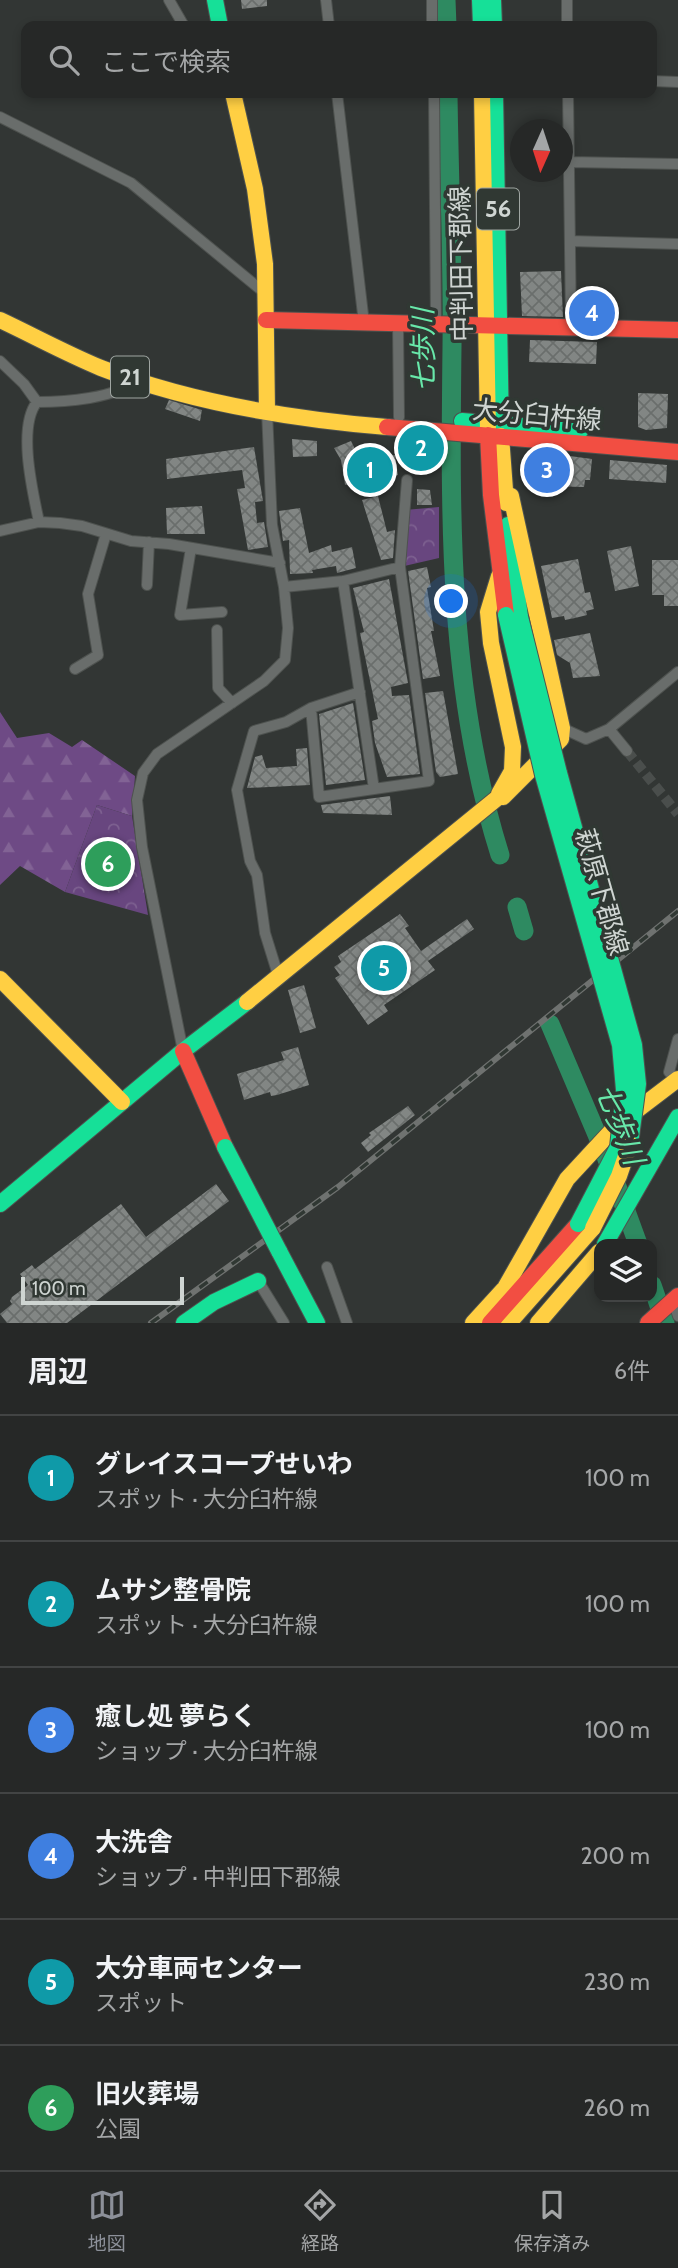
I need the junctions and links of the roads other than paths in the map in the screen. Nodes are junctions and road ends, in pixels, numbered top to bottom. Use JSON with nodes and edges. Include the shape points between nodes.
{"nodes":[{"id":1,"x":169,"y":0,"type":"edge"},
{"id":2,"x":215,"y":0,"type":"edge"},
{"id":3,"x":326,"y":0,"type":"edge"},
{"id":4,"x":432,"y":0,"type":"edge"},
{"id":5,"x":480,"y":0,"type":"edge"},
{"id":6,"x":493,"y":0,"type":"edge"},
{"id":7,"x":567,"y":0,"type":"edge"},
{"id":8,"x":181,"y":21,"type":"edge"},
{"id":9,"x":219,"y":21,"type":"edge"},
{"id":10,"x":328,"y":21,"type":"edge"},
{"id":11,"x":432,"y":21,"type":"edge"},
{"id":12,"x":481,"y":21,"type":"edge"},
{"id":13,"x":494,"y":21,"type":"edge"},
{"id":14,"x":567,"y":21,"type":"edge"},
{"id":15,"x":657,"y":81,"type":"edge"},
{"id":16,"x":678,"y":82,"type":"edge"},
{"id":17,"x":234,"y":98,"type":"edge"},
{"id":18,"x":338,"y":98,"type":"edge"},
{"id":19,"x":434,"y":98,"type":"edge"},
{"id":20,"x":482,"y":98,"type":"edge"},
{"id":21,"x":495,"y":98,"type":"edge"},
{"id":22,"x":568,"y":98,"type":"edge"},
{"id":23,"x":0,"y":117,"type":"edge"},
{"id":24,"x":568,"y":119,"type":"edge"},
{"id":25,"x":573,"y":162,"type":"edge"},
{"id":26,"x":678,"y":164,"type":"edge"},
{"id":27,"x":569,"y":182,"type":"edge"},
{"id":28,"x":570,"y":241,"type":"junction"},
{"id":29,"x":678,"y":244,"type":"edge"},
{"id":30,"x":265,"y":294,"type":"junction"},
{"id":31,"x":0,"y":320,"type":"edge"},
{"id":32,"x":266,"y":320,"type":"junction"},
{"id":33,"x":363,"y":323,"type":"junction"},
{"id":34,"x":398,"y":324,"type":"junction"},
{"id":35,"x":437,"y":324,"type":"junction"},
{"id":36,"x":494,"y":325,"type":"junction"},
{"id":37,"x":571,"y":327,"type":"junction"},
{"id":38,"x":678,"y":330,"type":"edge"},
{"id":39,"x":0,"y":362,"type":"edge"},
{"id":40,"x":135,"y":379,"type":"junction"},
{"id":41,"x":37,"y":402,"type":"junction"},
{"id":42,"x":267,"y":411,"type":"junction"},
{"id":43,"x":399,"y":417,"type":"junction"},
{"id":44,"x":439,"y":425,"type":"junction"},
{"id":45,"x":494,"y":429,"type":"junction"},
{"id":46,"x":678,"y":441,"type":"edge"},
{"id":47,"x":678,"y":452,"type":"edge"},
{"id":48,"x":407,"y":480,"type":"dead end"},
{"id":49,"x":506,"y":495,"type":"junction"},
{"id":50,"x":39,"y":522,"type":"junction"},
{"id":51,"x":0,"y":531,"type":"edge"},
{"id":52,"x":106,"y":534,"type":"junction"},
{"id":53,"x":149,"y":542,"type":"junction"},
{"id":54,"x":191,"y":548,"type":"junction"},
{"id":55,"x":280,"y":563,"type":"junction"},
{"id":56,"x":400,"y":567,"type":"junction"},
{"id":57,"x":499,"y":576,"type":"junction"},
{"id":58,"x":344,"y":581,"type":"junction"},
{"id":59,"x":147,"y":585,"type":"dead end"},
{"id":60,"x":284,"y":587,"type":"junction"},
{"id":61,"x":222,"y":612,"type":"dead end"},
{"id":62,"x":513,"y":616,"type":"junction"},
{"id":63,"x":217,"y":630,"type":"dead end"},
{"id":64,"x":75,"y":669,"type":"dead end"},
{"id":65,"x":678,"y":672,"type":"edge"},
{"id":66,"x":360,"y":692,"type":"junction"},
{"id":67,"x":232,"y":703,"type":"junction"},
{"id":68,"x":311,"y":708,"type":"junction"},
{"id":69,"x":562,"y":728,"type":"junction"},
{"id":70,"x":609,"y":729,"type":"junction"},
{"id":71,"x":627,"y":751,"type":"tunnel mouth"},
{"id":72,"x":374,"y":789,"type":"junction"},
{"id":73,"x":501,"y":795,"type":"junction"},
{"id":74,"x":279,"y":978,"type":"junction"},
{"id":75,"x":0,"y":979,"type":"edge"},
{"id":76,"x":678,"y":1039,"type":"edge"},
{"id":77,"x":183,"y":1051,"type":"junction"},
{"id":78,"x":677,"y":1080,"type":"edge"},
{"id":79,"x":122,"y":1102,"type":"junction"},
{"id":80,"x":678,"y":1117,"type":"edge"},
{"id":81,"x":0,"y":1204,"type":"edge"},
{"id":82,"x":586,"y":1226,"type":"junction"},
{"id":83,"x":608,"y":1239,"type":"edge"},
{"id":84,"x":594,"y":1258,"type":"edge"},
{"id":85,"x":327,"y":1267,"type":"dead end"},
{"id":86,"x":258,"y":1281,"type":"joint"},
{"id":87,"x":674,"y":1304,"type":"edge"},
{"id":88,"x":184,"y":1323,"type":"edge"},
{"id":89,"x":284,"y":1323,"type":"edge"},
{"id":90,"x":317,"y":1323,"type":"edge"},
{"id":91,"x":346,"y":1323,"type":"edge"},
{"id":92,"x":473,"y":1323,"type":"edge"},
{"id":93,"x":490,"y":1323,"type":"edge"},
{"id":94,"x":509,"y":1323,"type":"edge"},
{"id":95,"x":538,"y":1323,"type":"edge"},
{"id":96,"x":649,"y":1323,"type":"edge"}],
"edges":[{"from":1,"to":8,"type":"street"},
{"from":2,"to":9,"type":"street"},
{"from":3,"to":10,"type":"street"},
{"from":4,"to":11,"type":"street"},
{"from":5,"to":12,"type":"street"},
{"from":6,"to":13,"type":"street"},
{"from":7,"to":14,"type":"street"},
{"from":15,"to":16,"type":"street"},
{"from":17,"to":30,"type":"street","via":[[255,189]]},
{"from":18,"to":33,"type":"street"},
{"from":19,"to":35,"type":"street"},
{"from":20,"to":36,"type":"street","name":"中判田下郡線","number":"56"},
{"from":21,"to":36,"type":"street","name":"中判田下郡線","number":"56"},
{"from":22,"to":24,"type":"street"},
{"from":23,"to":30,"type":"street","via":[[131,183]]},
{"from":25,"to":26,"type":"street"},
{"from":27,"to":28,"type":"street"},
{"from":28,"to":29,"type":"street"},
{"from":28,"to":37,"type":"street"},
{"from":30,"to":32,"type":"street"},
{"from":31,"to":40,"type":"street","name":"大分臼杵線","number":"21","via":[[61,351]]},
{"from":32,"to":33,"type":"street"},
{"from":32,"to":42,"type":"street"},
{"from":33,"to":34,"type":"street"},
{"from":34,"to":35,"type":"street"},
{"from":34,"to":43,"type":"street"},
{"from":35,"to":36,"type":"street"},
{"from":36,"to":37,"type":"street"},
{"from":36,"to":45,"type":"street","name":"中判田下郡線","number":"56"},
{"from":37,"to":38,"type":"street"},
{"from":39,"to":41,"type":"street"},
{"from":40,"to":41,"type":"street","via":[[129,387],[114,391],[71,401]]},
{"from":40,"to":42,"type":"street","name":"大分臼杵線","number":"21","via":[[201,399]]},
{"from":41,"to":50,"type":"street","via":[[30,411],[28,450]]},
{"from":42,"to":43,"type":"street","name":"大分臼杵線","number":"21"},
{"from":42,"to":44,"type":"street","name":"大分臼杵線","number":"21","via":[[342,423]]},
{"from":42,"to":55,"type":"street","via":[[272,525]]},
{"from":43,"to":44,"type":"street","name":"大分臼杵線","number":"21"},
{"from":44,"to":45,"type":"street","name":"大分臼杵線","number":"21"},
{"from":45,"to":46,"type":"street","name":"大分臼杵線","number":"21"},
{"from":45,"to":47,"type":"street","name":"大分臼杵線","number":"21"},
{"from":45,"to":49,"type":"street","name":"萩原下郡線"},
{"from":45,"to":57,"type":"street","name":"萩原下郡線"},
{"from":48,"to":56,"type":"street"},
{"from":49,"to":62,"type":"street","name":"萩原下郡線"},
{"from":49,"to":69,"type":"street","via":[[511,496]]},
{"from":50,"to":51,"type":"street"},
{"from":50,"to":52,"type":"street","via":[[82,526]]},
{"from":52,"to":53,"type":"street"},
{"from":52,"to":64,"type":"street","via":[[88,594],[98,654]]},
{"from":53,"to":54,"type":"street"},
{"from":53,"to":59,"type":"street"},
{"from":54,"to":55,"type":"street"},
{"from":54,"to":61,"type":"street","via":[[180,615]]},
{"from":55,"to":60,"type":"street"},
{"from":56,"to":58,"type":"street"},
{"from":56,"to":72,"type":"street","via":[[429,781]]},
{"from":57,"to":62,"type":"street","name":"萩原下郡線"},
{"from":57,"to":73,"type":"street","via":[[491,594],[490,633],[513,747],[512,771]]},
{"from":58,"to":60,"type":"street"},
{"from":58,"to":66,"type":"street"},
{"from":60,"to":67,"type":"street","via":[[285,660]]},
{"from":62,"to":82,"type":"street","name":"萩原下郡線","bridge":true,"via":[[622,1002],[638,1082],[628,1160]]},
{"from":63,"to":67,"type":"street","via":[[218,688]]},
{"from":65,"to":70,"type":"street"},
{"from":66,"to":68,"type":"street"},
{"from":66,"to":72,"type":"street"},
{"from":67,"to":77,"type":"street","via":[[158,754],[143,773],[137,800],[142,847]]},
{"from":68,"to":72,"type":"street","via":[[319,797]]},
{"from":68,"to":74,"type":"street","via":[[286,722],[254,731],[237,790],[265,933]]},
{"from":69,"to":70,"type":"street","via":[[586,739]]},
{"from":69,"to":73,"type":"street","via":[[561,739]]},
{"from":70,"to":71,"type":"street"},
{"from":73,"to":74,"type":"street"},
{"from":74,"to":77,"type":"street"},
{"from":75,"to":79,"type":"street"},
{"from":76,"to":78,"type":"street","via":[[669,1072]]},
{"from":77,"to":79,"type":"street"},
{"from":77,"to":90,"type":"street","bridge":true,"via":[[225,1147]]},
{"from":78,"to":92,"type":"street","via":[[616,1126],[566,1179],[505,1288]]},
{"from":79,"to":81,"type":"street"},
{"from":80,"to":83,"type":"street"},
{"from":82,"to":93,"type":"street","name":"萩原下郡線"},
{"from":82,"to":94,"type":"street","name":"萩原下郡線"},
{"from":84,"to":95,"type":"street"},
{"from":85,"to":91,"type":"street"},
{"from":86,"to":88,"type":"street","via":[[214,1301]]},
{"from":86,"to":89,"type":"street"},
{"from":87,"to":96,"type":"street"}]}
